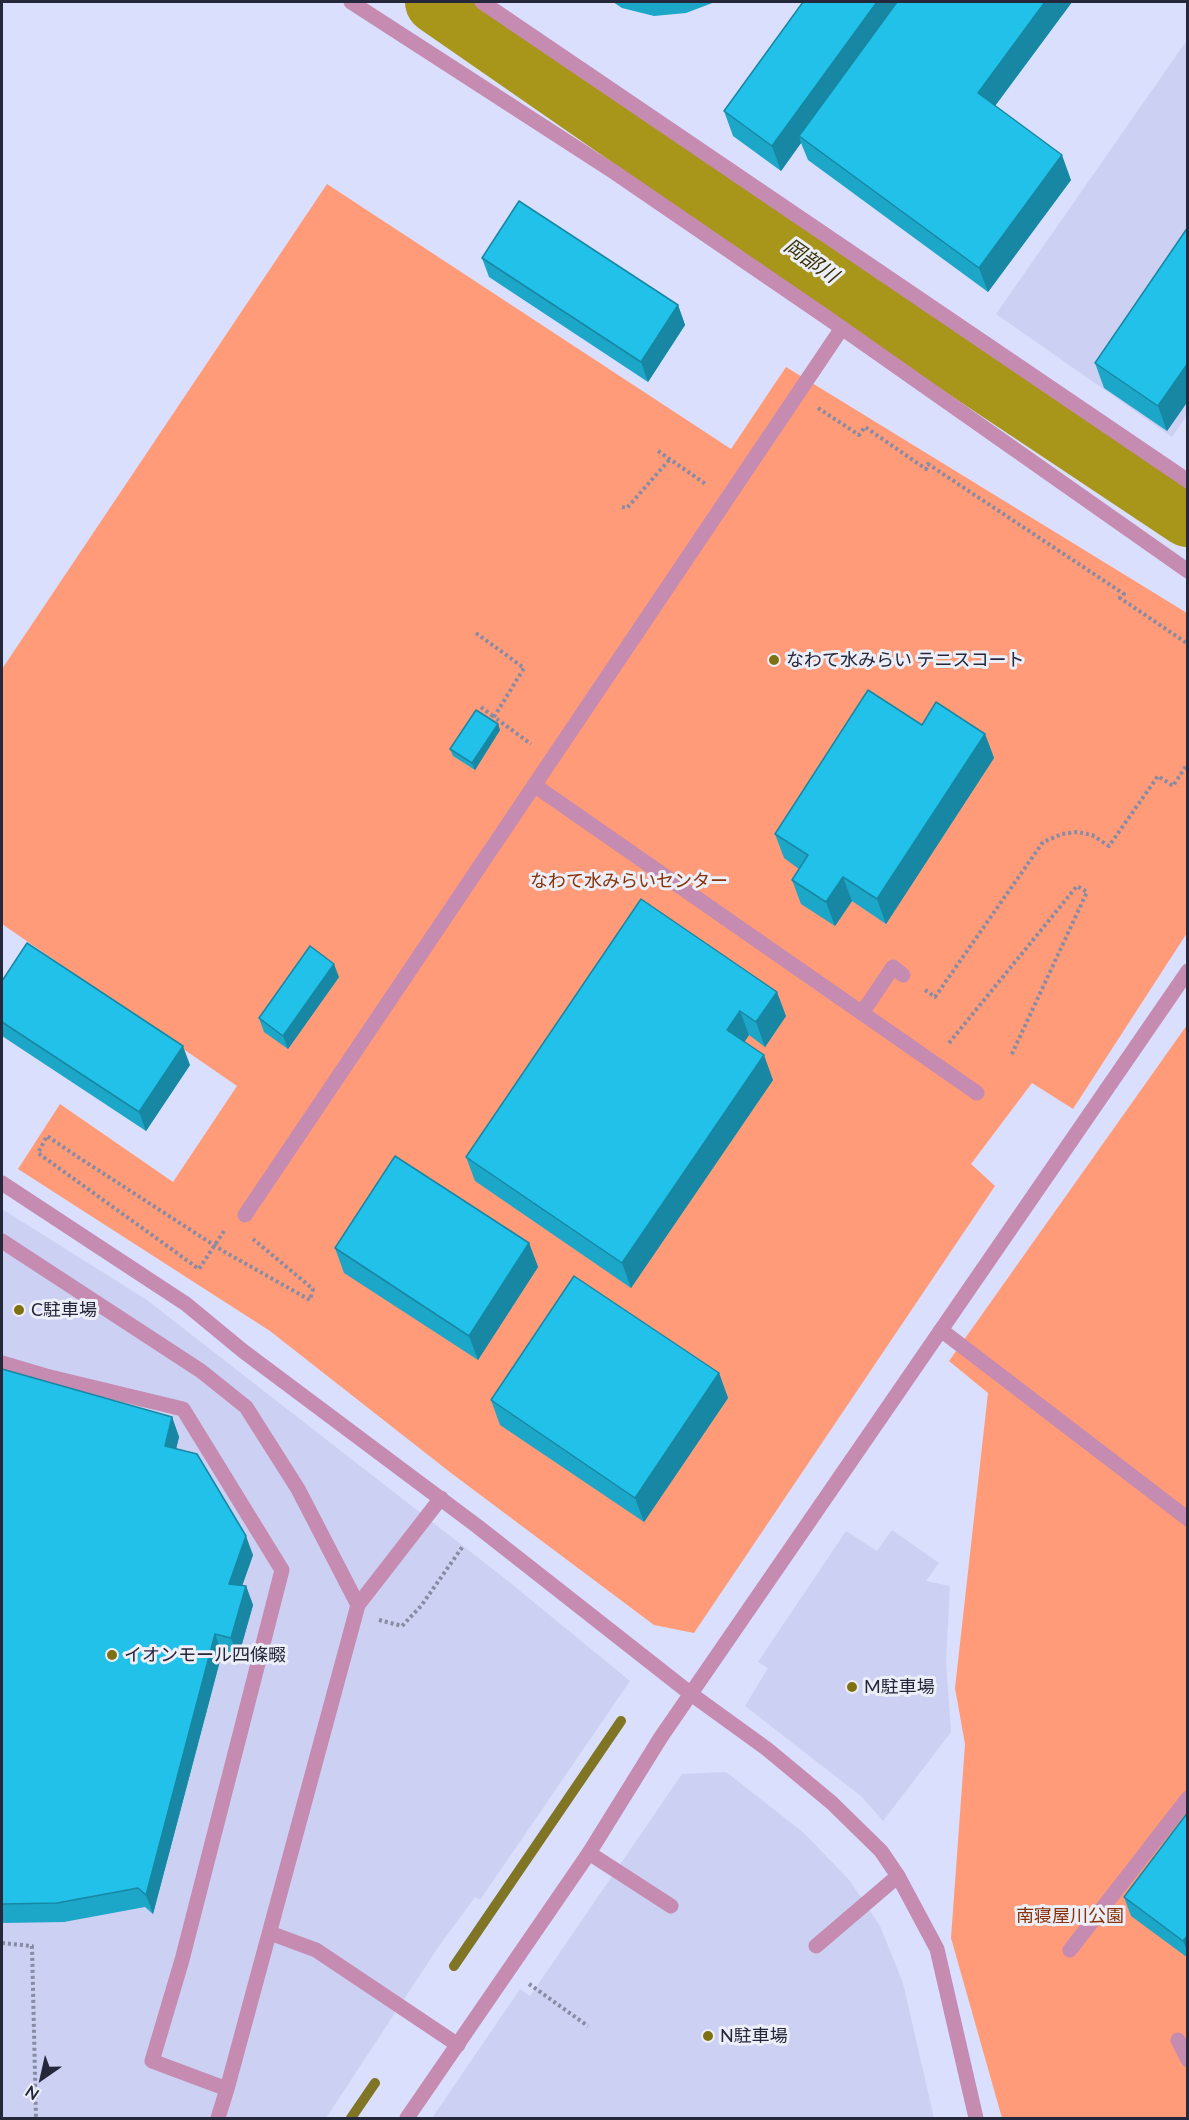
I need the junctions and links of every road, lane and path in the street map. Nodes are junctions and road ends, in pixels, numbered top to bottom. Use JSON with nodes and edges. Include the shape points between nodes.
{"nodes":[{"id":1,"x":351,"y":2,"type":"edge"},
{"id":2,"x":482,"y":2,"type":"edge"},
{"id":3,"x":842,"y":328,"type":"junction"},
{"id":4,"x":797,"y":394,"type":"junction"},
{"id":5,"x":658,"y":451,"type":"dead end"},
{"id":6,"x":670,"y":459,"type":"junction"},
{"id":7,"x":1188,"y":481,"type":"edge"},
{"id":8,"x":708,"y":485,"type":"dead end"},
{"id":9,"x":622,"y":507,"type":"dead end"},
{"id":10,"x":1188,"y":571,"type":"edge"},
{"id":11,"x":476,"y":633,"type":"dead end"},
{"id":12,"x":1188,"y":644,"type":"edge"},
{"id":13,"x":481,"y":707,"type":"dead end"},
{"id":14,"x":494,"y":717,"type":"junction"},
{"id":15,"x":532,"y":744,"type":"dead end"},
{"id":16,"x":1188,"y":763,"type":"edge"},
{"id":17,"x":534,"y":785,"type":"junction"},
{"id":18,"x":1188,"y":971,"type":"edge"},
{"id":19,"x":903,"y":975,"type":"joint"},
{"id":20,"x":862,"y":1013,"type":"junction"},
{"id":21,"x":947,"y":1045,"type":"dead end"},
{"id":22,"x":1011,"y":1056,"type":"dead end"},
{"id":23,"x":976,"y":1093,"type":"dead end"},
{"id":24,"x":2,"y":1183,"type":"edge"},
{"id":25,"x":241,"y":1220,"type":"junction"},
{"id":26,"x":2,"y":1241,"type":"edge"},
{"id":27,"x":940,"y":1330,"type":"junction"},
{"id":28,"x":2,"y":1363,"type":"edge"},
{"id":29,"x":441,"y":1498,"type":"junction"},
{"id":30,"x":1188,"y":1519,"type":"edge"},
{"id":31,"x":477,"y":1526,"type":"junction"},
{"id":32,"x":356,"y":1609,"type":"junction"},
{"id":33,"x":691,"y":1694,"type":"junction"},
{"id":34,"x":1188,"y":1798,"type":"edge"},
{"id":35,"x":589,"y":1853,"type":"junction"},
{"id":36,"x":898,"y":1876,"type":"junction"},
{"id":37,"x":671,"y":1906,"type":"dead end"},
{"id":38,"x":270,"y":1933,"type":"junction"},
{"id":39,"x":2,"y":1943,"type":"edge"},
{"id":40,"x":816,"y":1946,"type":"dead end"},
{"id":41,"x":1070,"y":1950,"type":"dead end"},
{"id":42,"x":509,"y":1970,"type":"junction"},
{"id":43,"x":588,"y":2026,"type":"dead end"},
{"id":44,"x":1178,"y":2040,"type":"dead end"},
{"id":45,"x":458,"y":2045,"type":"junction"},
{"id":46,"x":1188,"y":2060,"type":"edge"},
{"id":47,"x":227,"y":2089,"type":"junction"},
{"id":48,"x":36,"y":2118,"type":"edge"},
{"id":49,"x":218,"y":2118,"type":"edge"},
{"id":50,"x":407,"y":2118,"type":"edge"},
{"id":51,"x":976,"y":2118,"type":"edge"}],
"edges":[{"from":1,"to":3,"type":"street","via":[[614,172]]},
{"from":2,"to":7,"type":"street"},
{"from":3,"to":4,"type":"street"},
{"from":3,"to":10,"type":"street"},
{"from":4,"to":12,"type":"path","via":[[859,435],[865,427],[926,469],[928,464],[1124,594],[1120,598]]},
{"from":4,"to":17,"type":"street"},
{"from":5,"to":6,"type":"path"},
{"from":6,"to":8,"type":"path"},
{"from":6,"to":9,"type":"path","via":[[627,508]]},
{"from":11,"to":14,"type":"path","via":[[524,668]]},
{"from":13,"to":14,"type":"path"},
{"from":14,"to":15,"type":"path"},
{"from":16,"to":19,"type":"path","via":[[1173,786],[1158,776],[1109,846],[1092,835],[1077,832],[1043,842],[935,997]]},
{"from":17,"to":20,"type":"street"},
{"from":17,"to":25,"type":"street"},
{"from":18,"to":27,"type":"street"},
{"from":19,"to":20,"type":"street","via":[[893,968]]},
{"from":20,"to":23,"type":"street"},
{"from":21,"to":22,"type":"path","via":[[1077,886],[1087,892]]},
{"from":24,"to":29,"type":"street","via":[[186,1304]]},
{"from":25,"to":25,"type":"path","via":[[313,1289],[310,1300],[223,1251],[213,1245],[203,1239],[47,1136],[38,1153],[199,1269],[212,1250],[218,1240],[231,1220]]},
{"from":26,"to":32,"type":"street","via":[[201,1371],[246,1407],[298,1489]]},
{"from":27,"to":30,"type":"street"},
{"from":27,"to":33,"type":"street"},
{"from":28,"to":47,"type":"street","via":[[183,1409],[282,1570],[182,1960],[152,2061]]},
{"from":29,"to":31,"type":"street"},
{"from":29,"to":32,"type":"street"},
{"from":31,"to":32,"type":"path","via":[[421,1606],[402,1626]]},
{"from":31,"to":33,"type":"street"},
{"from":32,"to":38,"type":"street"},
{"from":33,"to":35,"type":"street"},
{"from":33,"to":36,"type":"street","via":[[832,1803],[881,1851]]},
{"from":34,"to":41,"type":"street"},
{"from":35,"to":37,"type":"street"},
{"from":35,"to":42,"type":"street"},
{"from":36,"to":40,"type":"street"},
{"from":36,"to":51,"type":"street","via":[[937,1948]]},
{"from":38,"to":45,"type":"street","via":[[316,1950]]},
{"from":38,"to":47,"type":"street"},
{"from":39,"to":48,"type":"path","via":[[32,1946]]},
{"from":42,"to":43,"type":"path"},
{"from":42,"to":45,"type":"street"},
{"from":44,"to":46,"type":"street"},
{"from":45,"to":50,"type":"street"},
{"from":47,"to":49,"type":"street"}]}
